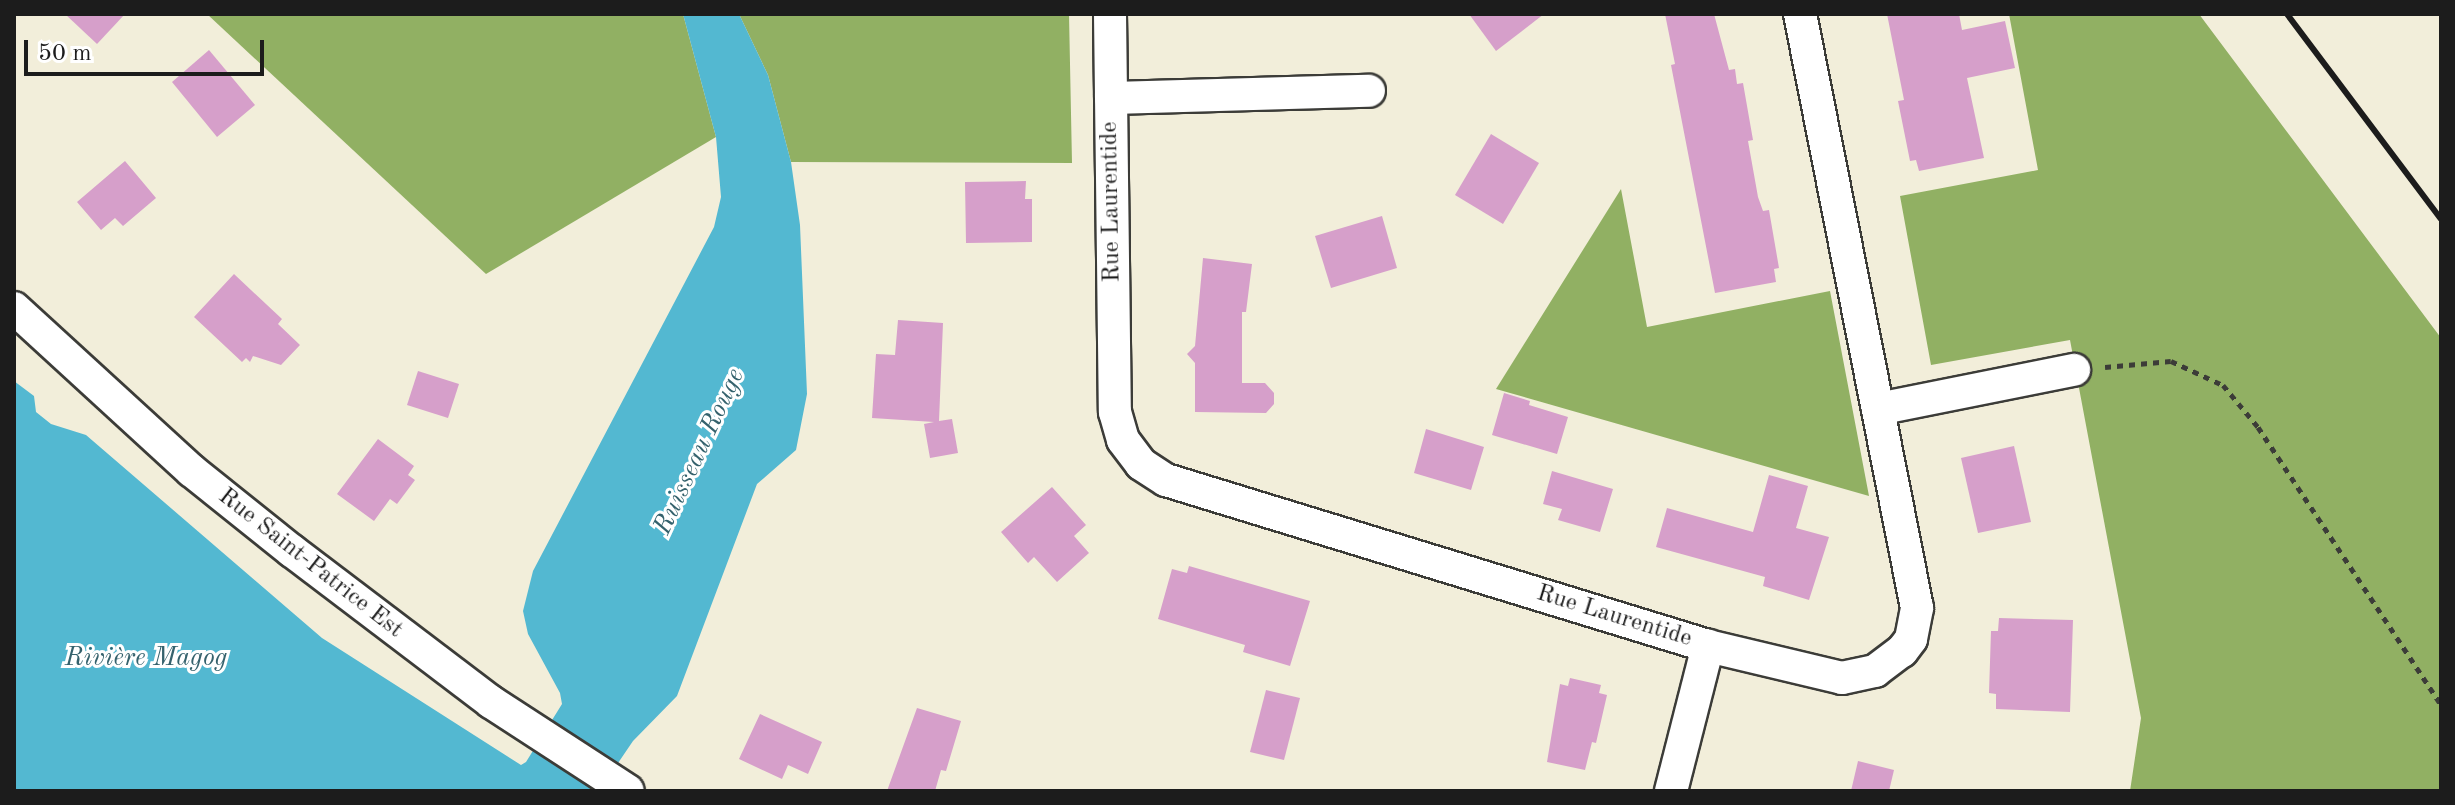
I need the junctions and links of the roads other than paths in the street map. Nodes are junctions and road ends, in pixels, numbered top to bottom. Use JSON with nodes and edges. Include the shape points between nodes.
{"nodes":[{"id":1,"x":1110,"y":14,"type":"edge"},
{"id":2,"x":1800,"y":14,"type":"edge"},
{"id":3,"x":1369,"y":91,"type":"dead end"},
{"id":4,"x":1111,"y":98,"type":"junction"},
{"id":5,"x":14,"y":308,"type":"edge"},
{"id":6,"x":2074,"y":370,"type":"road end"},
{"id":7,"x":1878,"y":409,"type":"junction"},
{"id":8,"x":1708,"y":646,"type":"junction"},
{"id":9,"x":619,"y":786,"type":"edge"},
{"id":10,"x":1671,"y":791,"type":"edge"}],
"edges":[{"from":1,"to":4,"type":"street","name":"Rue Laurentide"},
{"from":2,"to":7,"type":"street","name":"Rue Laurentide"},
{"from":3,"to":4,"type":"street"},
{"from":4,"to":8,"type":"street","name":"Rue Laurentide","via":[[1115,412],[1123,440],[1141,464],[1166,480]]},
{"from":5,"to":9,"type":"street","name":"Rue Saint-Patrice Est","via":[[192,471],[409,641]]},
{"from":6,"to":7,"type":"street"},
{"from":7,"to":8,"type":"street","name":"Rue Laurentide","via":[[1917,608],[1911,639],[1875,671],[1842,678]]},
{"from":8,"to":10,"type":"street"}]}
